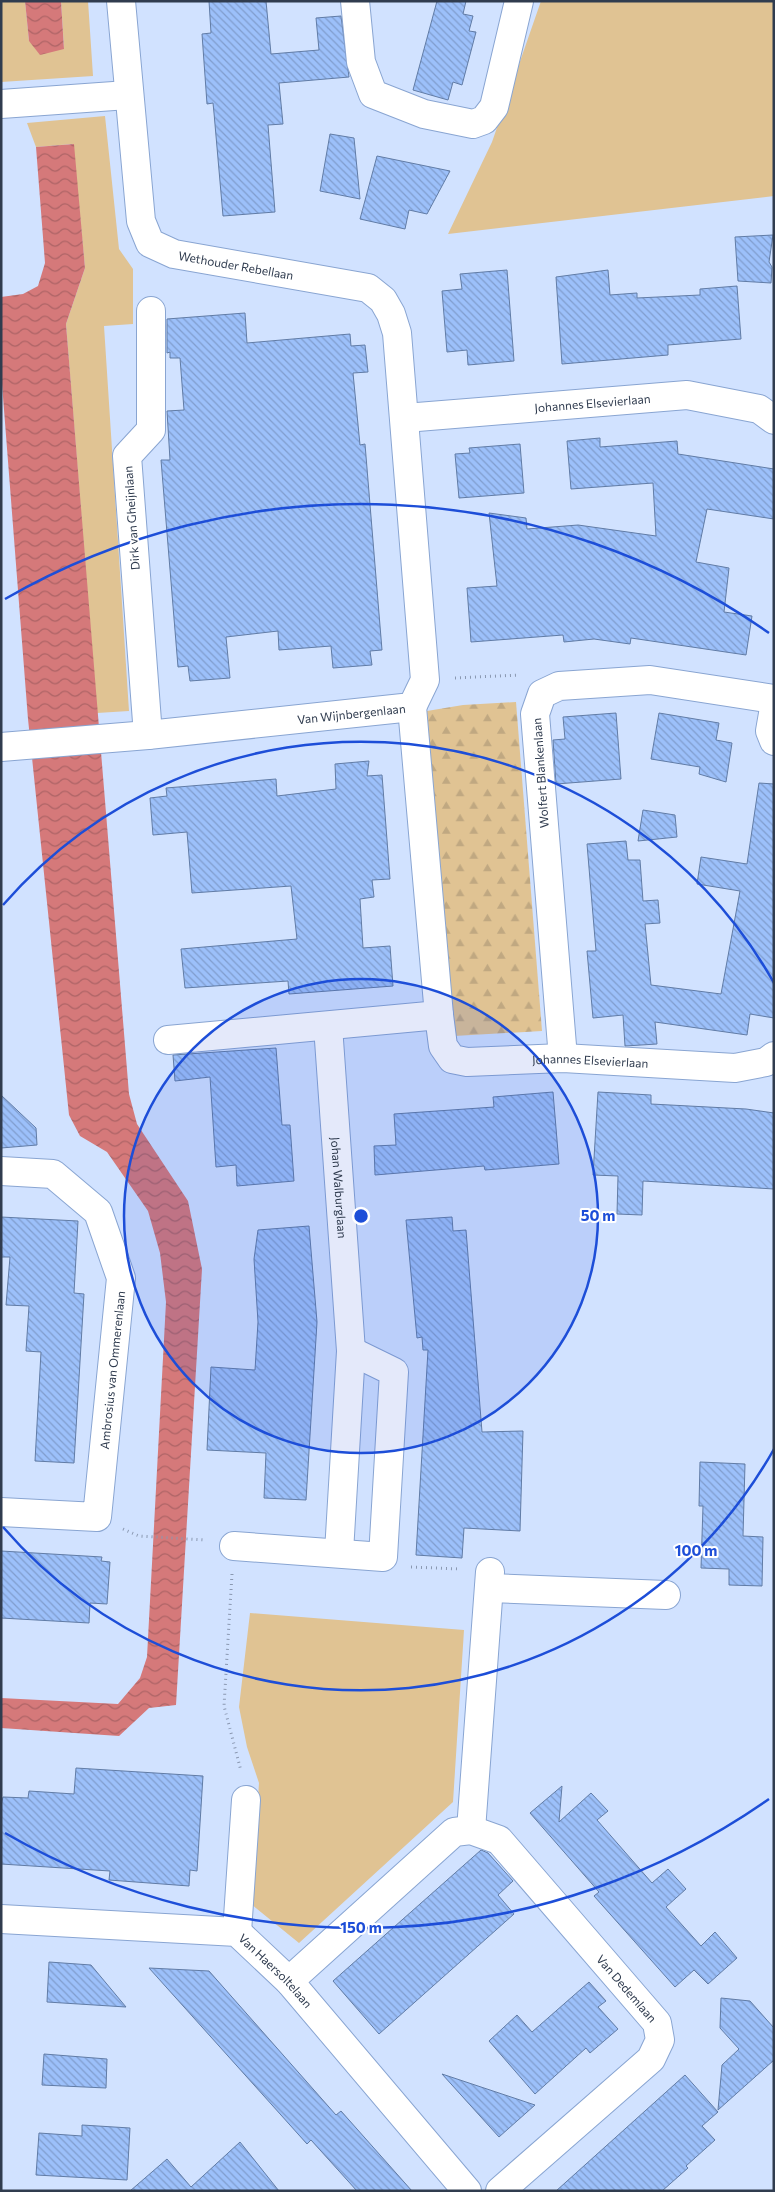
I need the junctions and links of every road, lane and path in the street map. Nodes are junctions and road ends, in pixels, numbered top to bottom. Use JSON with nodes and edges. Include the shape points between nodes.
{"nodes":[{"id":1,"x":121,"y":1,"type":"edge"},
{"id":2,"x":355,"y":1,"type":"edge"},
{"id":3,"x":518,"y":1,"type":"edge"},
{"id":4,"x":128,"y":95,"type":"junction"},
{"id":5,"x":1,"y":104,"type":"edge"},
{"id":6,"x":151,"y":311,"type":"dead end"},
{"id":7,"x":405,"y":418,"type":"junction"},
{"id":8,"x":774,"y":420,"type":"edge"},
{"id":9,"x":425,"y":680,"type":"junction"},
{"id":10,"x":542,"y":694,"type":"junction"},
{"id":11,"x":774,"y":699,"type":"edge"},
{"id":12,"x":412,"y":707,"type":"junction"},
{"id":13,"x":774,"y":708,"type":"edge"},
{"id":14,"x":148,"y":734,"type":"junction"},
{"id":15,"x":774,"y":741,"type":"edge"},
{"id":16,"x":12,"y":746,"type":"edge"},
{"id":17,"x":439,"y":1015,"type":"junction"},
{"id":18,"x":328,"y":1026,"type":"junction"},
{"id":19,"x":168,"y":1040,"type":"dead end"},
{"id":20,"x":774,"y":1056,"type":"edge"},
{"id":21,"x":563,"y":1058,"type":"junction"},
{"id":22,"x":1,"y":1171,"type":"edge"},
{"id":23,"x":351,"y":1351,"type":"junction"},
{"id":24,"x":1,"y":1512,"type":"edge"},
{"id":25,"x":139,"y":1536,"type":"dead end"},
{"id":26,"x":191,"y":1538,"type":"dead end"},
{"id":27,"x":234,"y":1546,"type":"joint"},
{"id":28,"x":339,"y":1552,"type":"junction"},
{"id":29,"x":383,"y":1557,"type":"junction"},
{"id":30,"x":489,"y":1580,"type":"junction"},
{"id":31,"x":666,"y":1595,"type":"dead end"},
{"id":32,"x":246,"y":1800,"type":"joint"},
{"id":33,"x":471,"y":1830,"type":"junction"},
{"id":34,"x":1,"y":1919,"type":"edge"},
{"id":35,"x":237,"y":1932,"type":"junction"},
{"id":36,"x":290,"y":1982,"type":"junction"},
{"id":37,"x":467,"y":2191,"type":"edge"},
{"id":38,"x":500,"y":2191,"type":"edge"}],
"edges":[{"from":1,"to":4,"type":"street","name":"Wethouder Rebellaan"},
{"from":2,"to":3,"type":"street","via":[[361,62],[374,94],[424,114],[474,124],[484,120],[494,107]]},
{"from":4,"to":5,"type":"street"},
{"from":4,"to":7,"type":"street","name":"Wethouder Rebellaan","via":[[141,220],[150,243],[174,254],[368,288],[383,300],[397,333]]},
{"from":6,"to":14,"type":"street","name":"Dirk van Gheijnlaan","via":[[151,430],[127,456]]},
{"from":7,"to":8,"type":"street","name":"Johannes Elsevierlaan","via":[[687,395],[759,408]]},
{"from":7,"to":9,"type":"street"},
{"from":9,"to":10,"type":"path","via":[[517,673]]},
{"from":9,"to":12,"type":"street","name":"Van Wijnbergenlaan"},
{"from":10,"to":11,"type":"street","via":[[559,686],[650,680]]},
{"from":10,"to":21,"type":"street","name":"Wolfert Blankenlaan","via":[[535,714]]},
{"from":12,"to":14,"type":"street","name":"Van Wijnbergenlaan"},
{"from":12,"to":17,"type":"street"},
{"from":13,"to":15,"type":"street","via":[[770,730]]},
{"from":14,"to":16,"type":"street","name":"Van Wijnbergenlaan"},
{"from":17,"to":18,"type":"street"},
{"from":17,"to":21,"type":"street","name":"Johannes Elsevierlaan","via":[[443,1046],[452,1059],[467,1062]]},
{"from":18,"to":19,"type":"street"},
{"from":18,"to":23,"type":"street","name":"Johan Walburglaan"},
{"from":20,"to":21,"type":"street","name":"Johannes Elsevierlaan","via":[[766,1062],[735,1068]]},
{"from":22,"to":24,"type":"street","name":"Ambrosius van Ommerenlaan","via":[[53,1174],[98,1212],[121,1278],[97,1517]]},
{"from":23,"to":28,"type":"street","name":"Johan Walburglaan"},
{"from":23,"to":29,"type":"street","via":[[394,1372]]},
{"from":25,"to":26,"type":"path"},
{"from":27,"to":28,"type":"street"},
{"from":27,"to":32,"type":"path","via":[[224,1706]]},
{"from":28,"to":29,"type":"street"},
{"from":29,"to":30,"type":"path","via":[[395,1566]]},
{"from":30,"to":31,"type":"street"},
{"from":30,"to":33,"type":"street"},
{"from":32,"to":35,"type":"street"},
{"from":33,"to":36,"type":"street","via":[[454,1832]]},
{"from":33,"to":38,"type":"street","name":"Van Dedemlaan","via":[[499,1840],[657,2023],[660,2040],[651,2058]]},
{"from":34,"to":35,"type":"street","name":"Van Haersoltelaan"},
{"from":35,"to":36,"type":"street","name":"Van Haersoltelaan"},
{"from":36,"to":37,"type":"street","name":"Van Haersoltelaan"}]}
